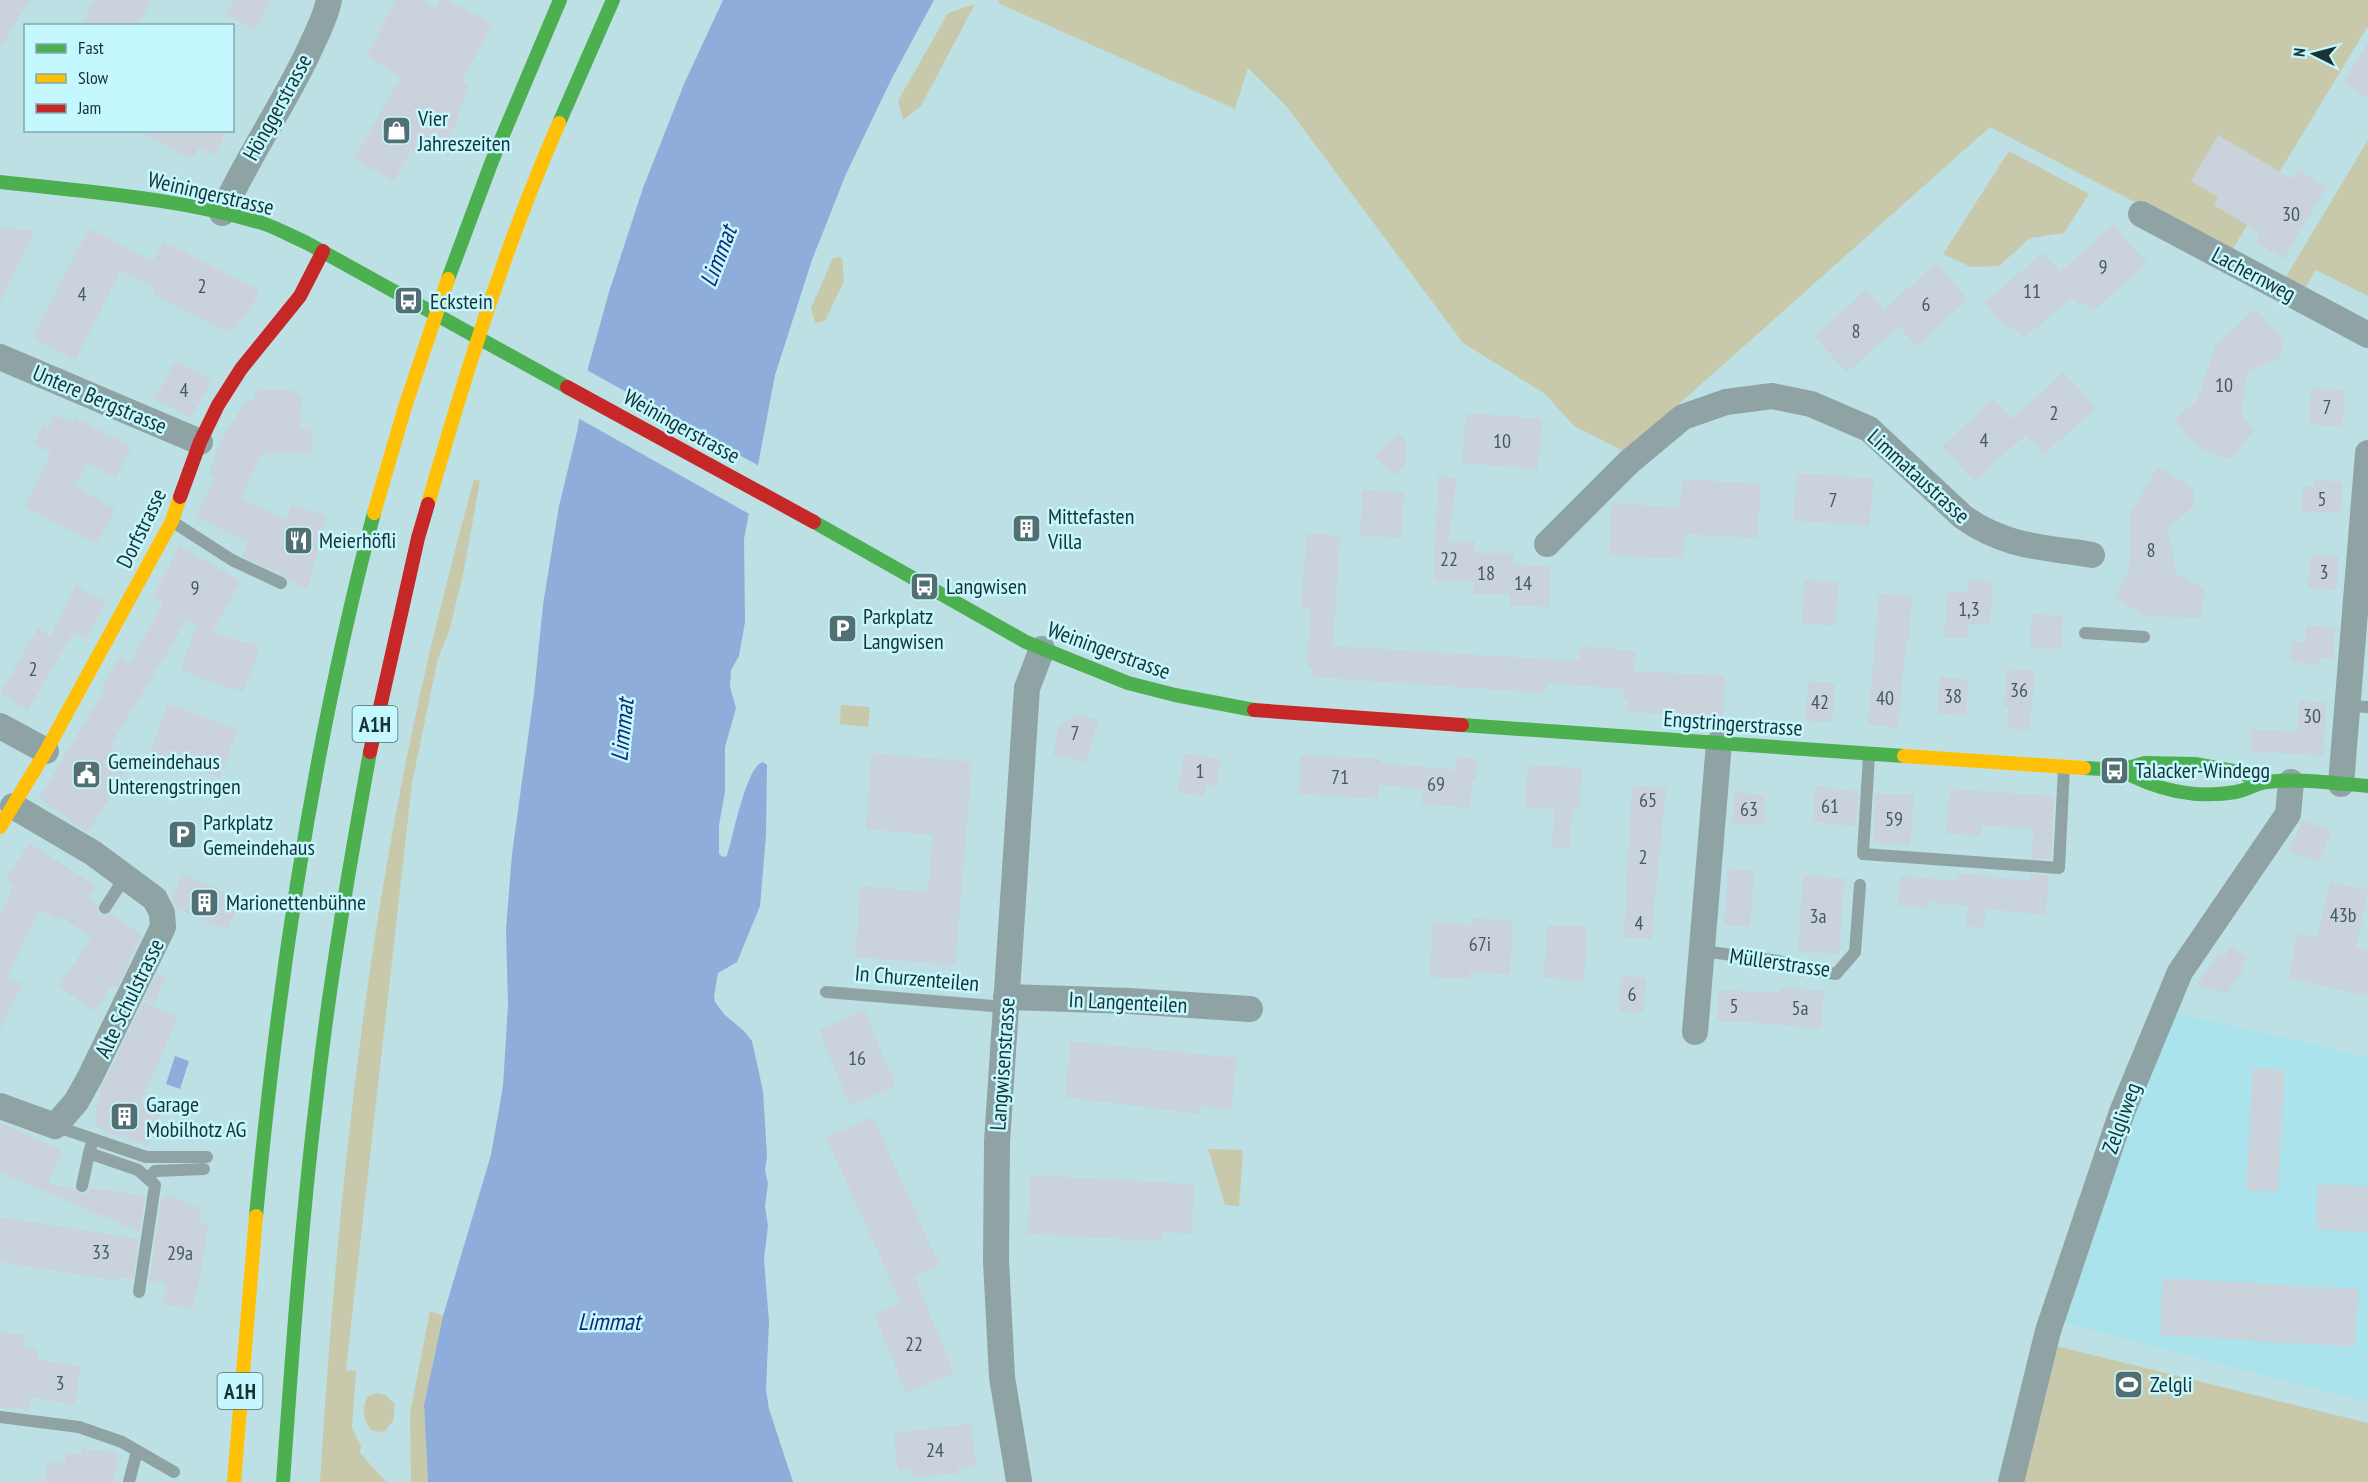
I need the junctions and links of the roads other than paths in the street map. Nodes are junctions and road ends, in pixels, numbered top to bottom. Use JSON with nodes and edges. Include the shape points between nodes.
{"nodes":[{"id":1,"x":329,"y":0,"type":"edge"},
{"id":2,"x":560,"y":0,"type":"edge"},
{"id":3,"x":613,"y":0,"type":"edge"},
{"id":4,"x":0,"y":182,"type":"edge"},
{"id":5,"x":222,"y":213,"type":"junction"},
{"id":6,"x":2141,"y":214,"type":"dead end"},
{"id":7,"x":323,"y":251,"type":"junction"},
{"id":8,"x":2368,"y":335,"type":"edge"},
{"id":9,"x":0,"y":357,"type":"edge"},
{"id":10,"x":200,"y":442,"type":"junction"},
{"id":11,"x":2368,"y":453,"type":"edge"},
{"id":12,"x":172,"y":521,"type":"junction"},
{"id":13,"x":1547,"y":544,"type":"dead end"},
{"id":14,"x":2092,"y":555,"type":"dead end"},
{"id":15,"x":281,"y":583,"type":"dead end"},
{"id":16,"x":2085,"y":633,"type":"dead end"},
{"id":17,"x":2144,"y":637,"type":"dead end"},
{"id":18,"x":1041,"y":649,"type":"junction"},
{"id":19,"x":2358,"y":706,"type":"edge"},
{"id":20,"x":1341,"y":716,"type":"joint"},
{"id":21,"x":0,"y":726,"type":"edge"},
{"id":22,"x":1719,"y":743,"type":"junction"},
{"id":23,"x":46,"y":751,"type":"junction"},
{"id":24,"x":1869,"y":754,"type":"junction"},
{"id":25,"x":2064,"y":767,"type":"junction"},
{"id":26,"x":2121,"y":770,"type":"junction"},
{"id":27,"x":2264,"y":782,"type":"junction"},
{"id":28,"x":2291,"y":782,"type":"junction"},
{"id":29,"x":2341,"y":784,"type":"junction"},
{"id":30,"x":2368,"y":786,"type":"edge"},
{"id":31,"x":6,"y":817,"type":"edge"},
{"id":32,"x":125,"y":877,"type":"junction"},
{"id":33,"x":1860,"y":885,"type":"dead end"},
{"id":34,"x":105,"y":908,"type":"dead end"},
{"id":35,"x":1702,"y":951,"type":"junction"},
{"id":36,"x":826,"y":992,"type":"dead end"},
{"id":37,"x":1005,"y":1002,"type":"junction"},
{"id":38,"x":1250,"y":1009,"type":"dead end"},
{"id":39,"x":1695,"y":1032,"type":"dead end"},
{"id":40,"x":0,"y":1106,"type":"edge"},
{"id":41,"x":55,"y":1126,"type":"junction"},
{"id":42,"x":93,"y":1139,"type":"junction"},
{"id":43,"x":89,"y":1154,"type":"junction"},
{"id":44,"x":148,"y":1178,"type":"junction"},
{"id":45,"x":82,"y":1186,"type":"dead end"},
{"id":46,"x":139,"y":1292,"type":"dead end"},
{"id":47,"x":0,"y":1417,"type":"edge"},
{"id":48,"x":137,"y":1451,"type":"junction"},
{"id":49,"x":174,"y":1472,"type":"dead end"},
{"id":50,"x":1019,"y":1480,"type":"dead end"},
{"id":51,"x":129,"y":1482,"type":"edge"},
{"id":52,"x":234,"y":1482,"type":"edge"},
{"id":53,"x":283,"y":1482,"type":"edge"},
{"id":54,"x":2011,"y":1482,"type":"edge"}],
"edges":[{"from":1,"to":5,"type":"street","name":"Hönggerstrasse","via":[[326,15],[294,81],[238,177]]},
{"from":2,"to":52,"type":"main road","number":"A1H","via":[[499,140],[437,304],[387,466],[338,660],[303,848],[272,1054],[247,1299]]},
{"from":3,"to":53,"type":"main road","number":"A1H","via":[[530,191],[490,298],[432,487],[386,669],[353,838],[313,1111]]},
{"from":4,"to":5,"type":"main road","name":"Weiningerstrasse","via":[[145,198]]},
{"from":5,"to":7,"type":"main road","name":"Weiningerstrasse","via":[[267,225]]},
{"from":6,"to":8,"type":"street","name":"Lachernweg"},
{"from":7,"to":10,"type":"main road","name":"Dorfstrasse","via":[[300,296],[241,369]]},
{"from":7,"to":18,"type":"main road","name":"Weiningerstrasse"},
{"from":9,"to":10,"type":"street","name":"Untere Bergstrasse"},
{"from":10,"to":12,"type":"main road","name":"Dorfstrasse"},
{"from":11,"to":19,"type":"street"},
{"from":12,"to":15,"type":"lane","via":[[232,560]]},
{"from":12,"to":23,"type":"main road","name":"Dorfstrasse"},
{"from":13,"to":14,"type":"street","name":"Limmataustrasse","via":[[1629,462],[1683,417],[1726,402],[1772,396],[1811,404],[1869,429],[1980,529],[2003,540]]},
{"from":16,"to":17,"type":"lane"},
{"from":18,"to":20,"type":"main road","name":"Weiningerstrasse","via":[[1128,683],[1175,695],[1252,711]]},
{"from":18,"to":37,"type":"street","name":"Langwisenstrasse","via":[[1028,688]]},
{"from":19,"to":29,"type":"street"},
{"from":20,"to":22,"type":"main road","name":"Engstringerstrasse"},
{"from":21,"to":23,"type":"street"},
{"from":22,"to":24,"type":"main road","name":"Engstringerstrasse"},
{"from":22,"to":35,"type":"street","name":"Müllerstrasse"},
{"from":23,"to":31,"type":"main road","name":"Dorfstrasse"},
{"from":24,"to":25,"type":"main road","name":"Engstringerstrasse"},
{"from":24,"to":25,"type":"lane","via":[[1863,854],[2059,868]]},
{"from":25,"to":26,"type":"main road","name":"Engstringerstrasse"},
{"from":26,"to":27,"type":"main road","name":"Engstringerstrasse","via":[[2145,763],[2195,764],[2239,772]]},
{"from":26,"to":27,"type":"main road","name":"Engstringerstrasse","via":[[2151,786],[2193,793],[2238,791]]},
{"from":27,"to":28,"type":"main road","name":"Engstringerstrasse"},
{"from":28,"to":29,"type":"main road","name":"Engstringerstrasse"},
{"from":28,"to":54,"type":"street","name":"Zelgliweg","via":[[2288,814],[2180,972],[2122,1112],[2048,1331]]},
{"from":29,"to":30,"type":"main road","name":"Engstringerstrasse"},
{"from":31,"to":32,"type":"street","name":"Alte Schulstrasse","via":[[93,853]]},
{"from":32,"to":34,"type":"lane"},
{"from":32,"to":41,"type":"street","name":"Alte Schulstrasse","via":[[155,899],[163,927],[90,1077],[76,1102]]},
{"from":33,"to":35,"type":"lane","name":"Müllerstrasse","via":[[1855,952],[1836,974],[1779,961]]},
{"from":35,"to":39,"type":"street","name":"Müllerstrasse"},
{"from":36,"to":37,"type":"lane","name":"In Churzenteilen"},
{"from":37,"to":38,"type":"street","name":"In Langenteilen","via":[[1129,1001]]},
{"from":37,"to":50,"type":"street","name":"Langwisenstrasse","via":[[997,1142],[996,1261],[1002,1377]]},
{"from":40,"to":41,"type":"street"},
{"from":41,"to":42,"type":"lane"},
{"from":42,"to":43,"type":"lane"},
{"from":42,"to":44,"type":"lane","via":[[146,1157],[205,1163],[155,1171]]},
{"from":43,"to":44,"type":"lane","via":[[138,1170]]},
{"from":43,"to":45,"type":"lane"},
{"from":44,"to":46,"type":"lane","via":[[154,1185]]},
{"from":47,"to":48,"type":"lane","via":[[80,1427]]},
{"from":48,"to":49,"type":"lane"},
{"from":48,"to":51,"type":"lane"}]}
